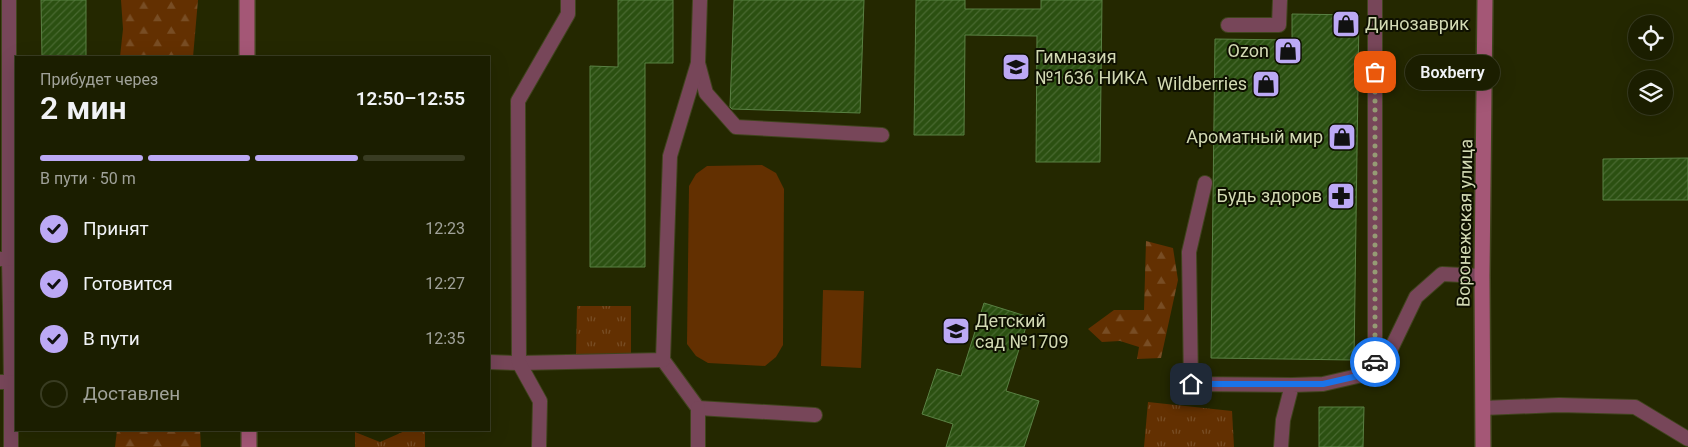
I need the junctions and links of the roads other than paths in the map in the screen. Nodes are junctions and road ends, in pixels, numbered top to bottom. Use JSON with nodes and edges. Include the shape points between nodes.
{"nodes":[{"id":1,"x":9,"y":0,"type":"edge"},
{"id":2,"x":247,"y":0,"type":"edge"},
{"id":3,"x":568,"y":0,"type":"edge"},
{"id":4,"x":700,"y":0,"type":"edge"},
{"id":5,"x":1280,"y":0,"type":"edge"},
{"id":6,"x":1375,"y":0,"type":"edge"},
{"id":7,"x":1486,"y":0,"type":"edge"},
{"id":8,"x":1228,"y":25,"type":"dead end"},
{"id":9,"x":248,"y":56,"type":"edge"},
{"id":10,"x":698,"y":63,"type":"junction"},
{"id":11,"x":882,"y":134,"type":"dead end"},
{"id":12,"x":1205,"y":183,"type":"dead end"},
{"id":13,"x":4,"y":259,"type":"edge"},
{"id":14,"x":1482,"y":276,"type":"junction"},
{"id":15,"x":13,"y":308,"type":"edge"},
{"id":16,"x":663,"y":360,"type":"junction"},
{"id":17,"x":490,"y":362,"type":"edge"},
{"id":18,"x":519,"y":363,"type":"junction"},
{"id":19,"x":1375,"y":372,"type":"junction"},
{"id":20,"x":6,"y":382,"type":"edge"},
{"id":21,"x":1292,"y":385,"type":"junction"},
{"id":22,"x":698,"y":408,"type":"junction"},
{"id":23,"x":1483,"y":408,"type":"junction"},
{"id":24,"x":814,"y":415,"type":"dead end"},
{"id":25,"x":249,"y":431,"type":"edge"},
{"id":26,"x":1688,"y":439,"type":"edge"},
{"id":27,"x":12,"y":447,"type":"edge"},
{"id":28,"x":249,"y":447,"type":"edge"},
{"id":29,"x":539,"y":447,"type":"edge"},
{"id":30,"x":698,"y":447,"type":"edge"},
{"id":31,"x":1281,"y":447,"type":"edge"},
{"id":32,"x":1483,"y":447,"type":"edge"}],
"edges":[{"from":1,"to":13,"type":"lane"},
{"from":2,"to":9,"type":"street"},
{"from":3,"to":18,"type":"lane","via":[[568,14],[518,101]]},
{"from":4,"to":10,"type":"lane"},
{"from":5,"to":8,"type":"lane","via":[[1279,26]]},
{"from":6,"to":19,"type":"lane"},
{"from":7,"to":14,"type":"street","name":"Воронежская улица"},
{"from":10,"to":11,"type":"lane","via":[[706,93],[736,127]]},
{"from":10,"to":16,"type":"lane","via":[[670,156]]},
{"from":12,"to":21,"type":"lane","via":[[1189,252],[1191,384]]},
{"from":13,"to":15,"type":"lane"},
{"from":14,"to":19,"type":"lane","via":[[1442,274],[1416,297],[1389,353]]},
{"from":14,"to":23,"type":"street","name":"Воронежская улица"},
{"from":15,"to":20,"type":"lane"},
{"from":16,"to":18,"type":"lane"},
{"from":16,"to":22,"type":"lane"},
{"from":17,"to":18,"type":"lane"},
{"from":18,"to":29,"type":"lane","via":[[540,400]]},
{"from":19,"to":21,"type":"lane","via":[[1323,384]]},
{"from":20,"to":27,"type":"lane"},
{"from":21,"to":31,"type":"lane","via":[[1283,420]]},
{"from":22,"to":24,"type":"lane"},
{"from":22,"to":30,"type":"lane"},
{"from":23,"to":26,"type":"lane","via":[[1635,406]]},
{"from":23,"to":32,"type":"street","name":"Воронежская улица"},
{"from":25,"to":28,"type":"street"}]}
